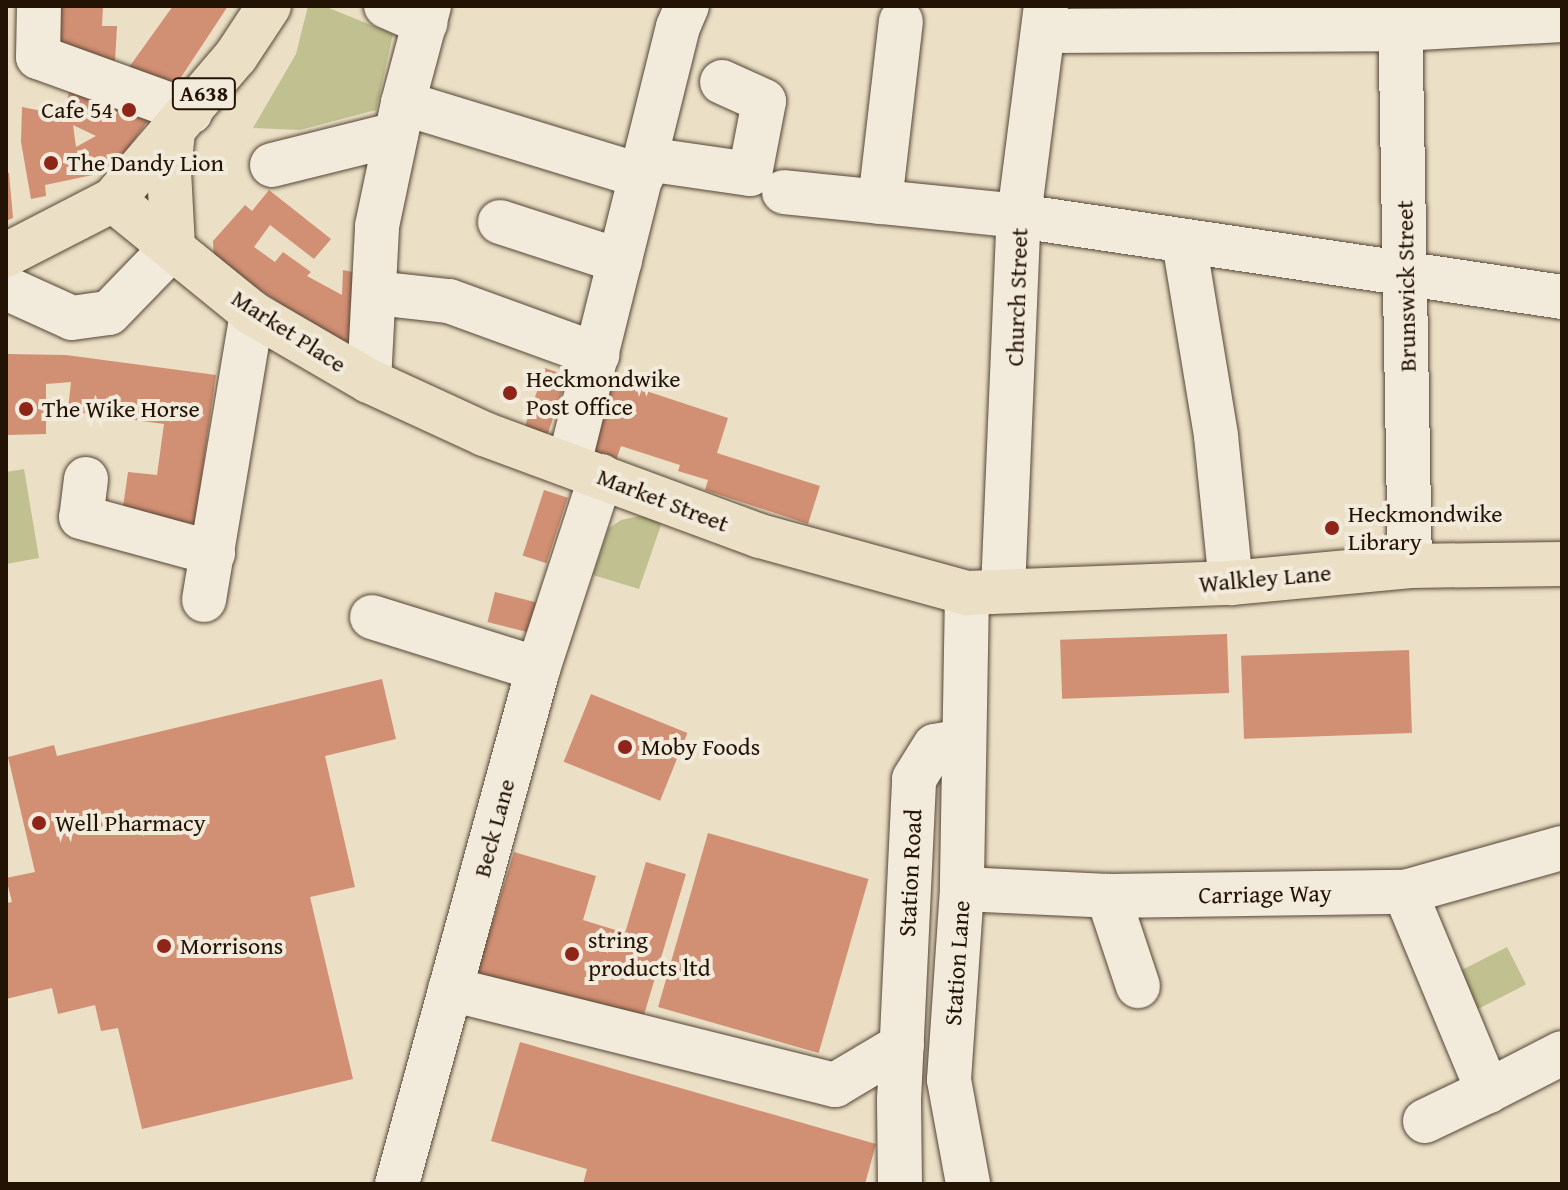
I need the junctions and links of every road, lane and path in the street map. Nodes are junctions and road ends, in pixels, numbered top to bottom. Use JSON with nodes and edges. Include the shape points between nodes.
{"nodes":[{"id":1,"x":39,"y":6,"type":"edge"},
{"id":2,"x":269,"y":6,"type":"edge"},
{"id":3,"x":413,"y":12,"type":"edge"},
{"id":4,"x":682,"y":16,"type":"edge"},
{"id":5,"x":1400,"y":18,"type":"edge"},
{"id":6,"x":1046,"y":19,"type":"edge"},
{"id":7,"x":1562,"y":20,"type":"edge"},
{"id":8,"x":901,"y":21,"type":"dead end"},
{"id":9,"x":722,"y":82,"type":"dead end"},
{"id":10,"x":399,"y":118,"type":"junction"},
{"id":11,"x":182,"y":122,"type":"junction"},
{"id":12,"x":272,"y":165,"type":"dead end"},
{"id":13,"x":644,"y":167,"type":"junction"},
{"id":14,"x":784,"y":192,"type":"dead end"},
{"id":15,"x":113,"y":200,"type":"junction"},
{"id":16,"x":880,"y":202,"type":"junction"},
{"id":17,"x":1019,"y":216,"type":"junction"},
{"id":18,"x":500,"y":222,"type":"dead end"},
{"id":19,"x":1184,"y":242,"type":"junction"},
{"id":20,"x":173,"y":247,"type":"junction"},
{"id":21,"x":6,"y":255,"type":"edge"},
{"id":22,"x":620,"y":261,"type":"junction"},
{"id":23,"x":1407,"y":274,"type":"junction"},
{"id":24,"x":6,"y":288,"type":"edge"},
{"id":25,"x":376,"y":293,"type":"junction"},
{"id":26,"x":1562,"y":297,"type":"edge"},
{"id":27,"x":252,"y":313,"type":"junction"},
{"id":28,"x":597,"y":355,"type":"junction"},
{"id":29,"x":369,"y":381,"type":"junction"},
{"id":30,"x":585,"y":470,"type":"junction"},
{"id":31,"x":86,"y":479,"type":"dead end"},
{"id":32,"x":213,"y":553,"type":"junction"},
{"id":33,"x":1562,"y":564,"type":"edge"},
{"id":34,"x":1410,"y":566,"type":"junction"},
{"id":35,"x":1231,"y":583,"type":"junction"},
{"id":36,"x":985,"y":592,"type":"junction"},
{"id":37,"x":204,"y":600,"type":"dead end"},
{"id":38,"x":372,"y":617,"type":"dead end"},
{"id":39,"x":538,"y":669,"type":"junction"},
{"id":40,"x":964,"y":741,"type":"junction"},
{"id":41,"x":1562,"y":848,"type":"edge"},
{"id":42,"x":962,"y":889,"type":"junction"},
{"id":43,"x":1405,"y":892,"type":"junction"},
{"id":44,"x":1108,"y":896,"type":"junction"},
{"id":45,"x":1138,"y":986,"type":"dead end"},
{"id":46,"x":450,"y":989,"type":"junction"},
{"id":47,"x":902,"y":1045,"type":"junction"},
{"id":48,"x":1562,"y":1053,"type":"edge"},
{"id":49,"x":1488,"y":1091,"type":"junction"},
{"id":50,"x":1425,"y":1121,"type":"dead end"},
{"id":51,"x":397,"y":1184,"type":"edge"},
{"id":52,"x":900,"y":1184,"type":"edge"},
{"id":53,"x":968,"y":1184,"type":"edge"}],
"edges":[{"from":1,"to":11,"type":"street","via":[[38,57]]},
{"from":2,"to":11,"type":"main road","number":"A638"},
{"from":3,"to":10,"type":"street"},
{"from":4,"to":13,"type":"street","name":"Beck Lane"},
{"from":5,"to":6,"type":"street"},
{"from":5,"to":7,"type":"street"},
{"from":5,"to":23,"type":"street","name":"Brunswick Street"},
{"from":6,"to":17,"type":"street","name":"Church Street"},
{"from":8,"to":16,"type":"street"},
{"from":9,"to":13,"type":"street","via":[[764,101],[750,174]]},
{"from":10,"to":12,"type":"street"},
{"from":10,"to":13,"type":"street"},
{"from":10,"to":25,"type":"street","via":[[377,226]]},
{"from":11,"to":15,"type":"main road","number":"A638"},
{"from":11,"to":20,"type":"main road","via":[[169,170]]},
{"from":13,"to":22,"type":"street","name":"Beck Lane"},
{"from":14,"to":16,"type":"street"},
{"from":15,"to":20,"type":"main road","name":"Market Place"},
{"from":15,"to":21,"type":"main road","number":"A638"},
{"from":16,"to":17,"type":"street"},
{"from":17,"to":19,"type":"street"},
{"from":17,"to":36,"type":"street","name":"Church Street"},
{"from":18,"to":22,"type":"street"},
{"from":19,"to":23,"type":"street"},
{"from":19,"to":35,"type":"street","via":[[1216,436]]},
{"from":20,"to":24,"type":"street","via":[[109,313],[72,318]]},
{"from":20,"to":27,"type":"main road","name":"Market Place"},
{"from":22,"to":28,"type":"street","name":"Beck Lane"},
{"from":23,"to":26,"type":"street"},
{"from":23,"to":34,"type":"street","name":"Brunswick Street"},
{"from":25,"to":28,"type":"street","via":[[449,301]]},
{"from":25,"to":29,"type":"street"},
{"from":27,"to":29,"type":"main road","name":"Market Place"},
{"from":27,"to":32,"type":"street"},
{"from":28,"to":30,"type":"street","name":"Beck Lane"},
{"from":29,"to":30,"type":"main road","name":"Market Street","via":[[484,434]]},
{"from":30,"to":36,"type":"main road","name":"Market Street","via":[[760,536]]},
{"from":30,"to":39,"type":"street","name":"Beck Lane"},
{"from":31,"to":32,"type":"street","via":[[81,517]]},
{"from":32,"to":37,"type":"street"},
{"from":33,"to":34,"type":"main road","name":"Walkley Lane"},
{"from":34,"to":35,"type":"main road","name":"Walkley Lane"},
{"from":35,"to":36,"type":"main road","name":"Walkley Lane"},
{"from":36,"to":40,"type":"street"},
{"from":38,"to":39,"type":"street"},
{"from":39,"to":46,"type":"street","name":"Beck Lane"},
{"from":40,"to":42,"type":"street","name":"Station Lane"},
{"from":40,"to":47,"type":"street","name":"Station Road","via":[[935,746],[914,779]]},
{"from":41,"to":43,"type":"street","name":"Carriage Way"},
{"from":42,"to":44,"type":"street","name":"Carriage Way"},
{"from":42,"to":53,"type":"street","name":"Station Lane","via":[[949,1080]]},
{"from":43,"to":44,"type":"street","name":"Carriage Way"},
{"from":43,"to":49,"type":"street"},
{"from":44,"to":45,"type":"street"},
{"from":46,"to":47,"type":"street","via":[[835,1085]]},
{"from":46,"to":51,"type":"street","name":"Beck Lane"},
{"from":47,"to":52,"type":"street","name":"Station Road"},
{"from":48,"to":49,"type":"street"},
{"from":49,"to":50,"type":"street"}]}
